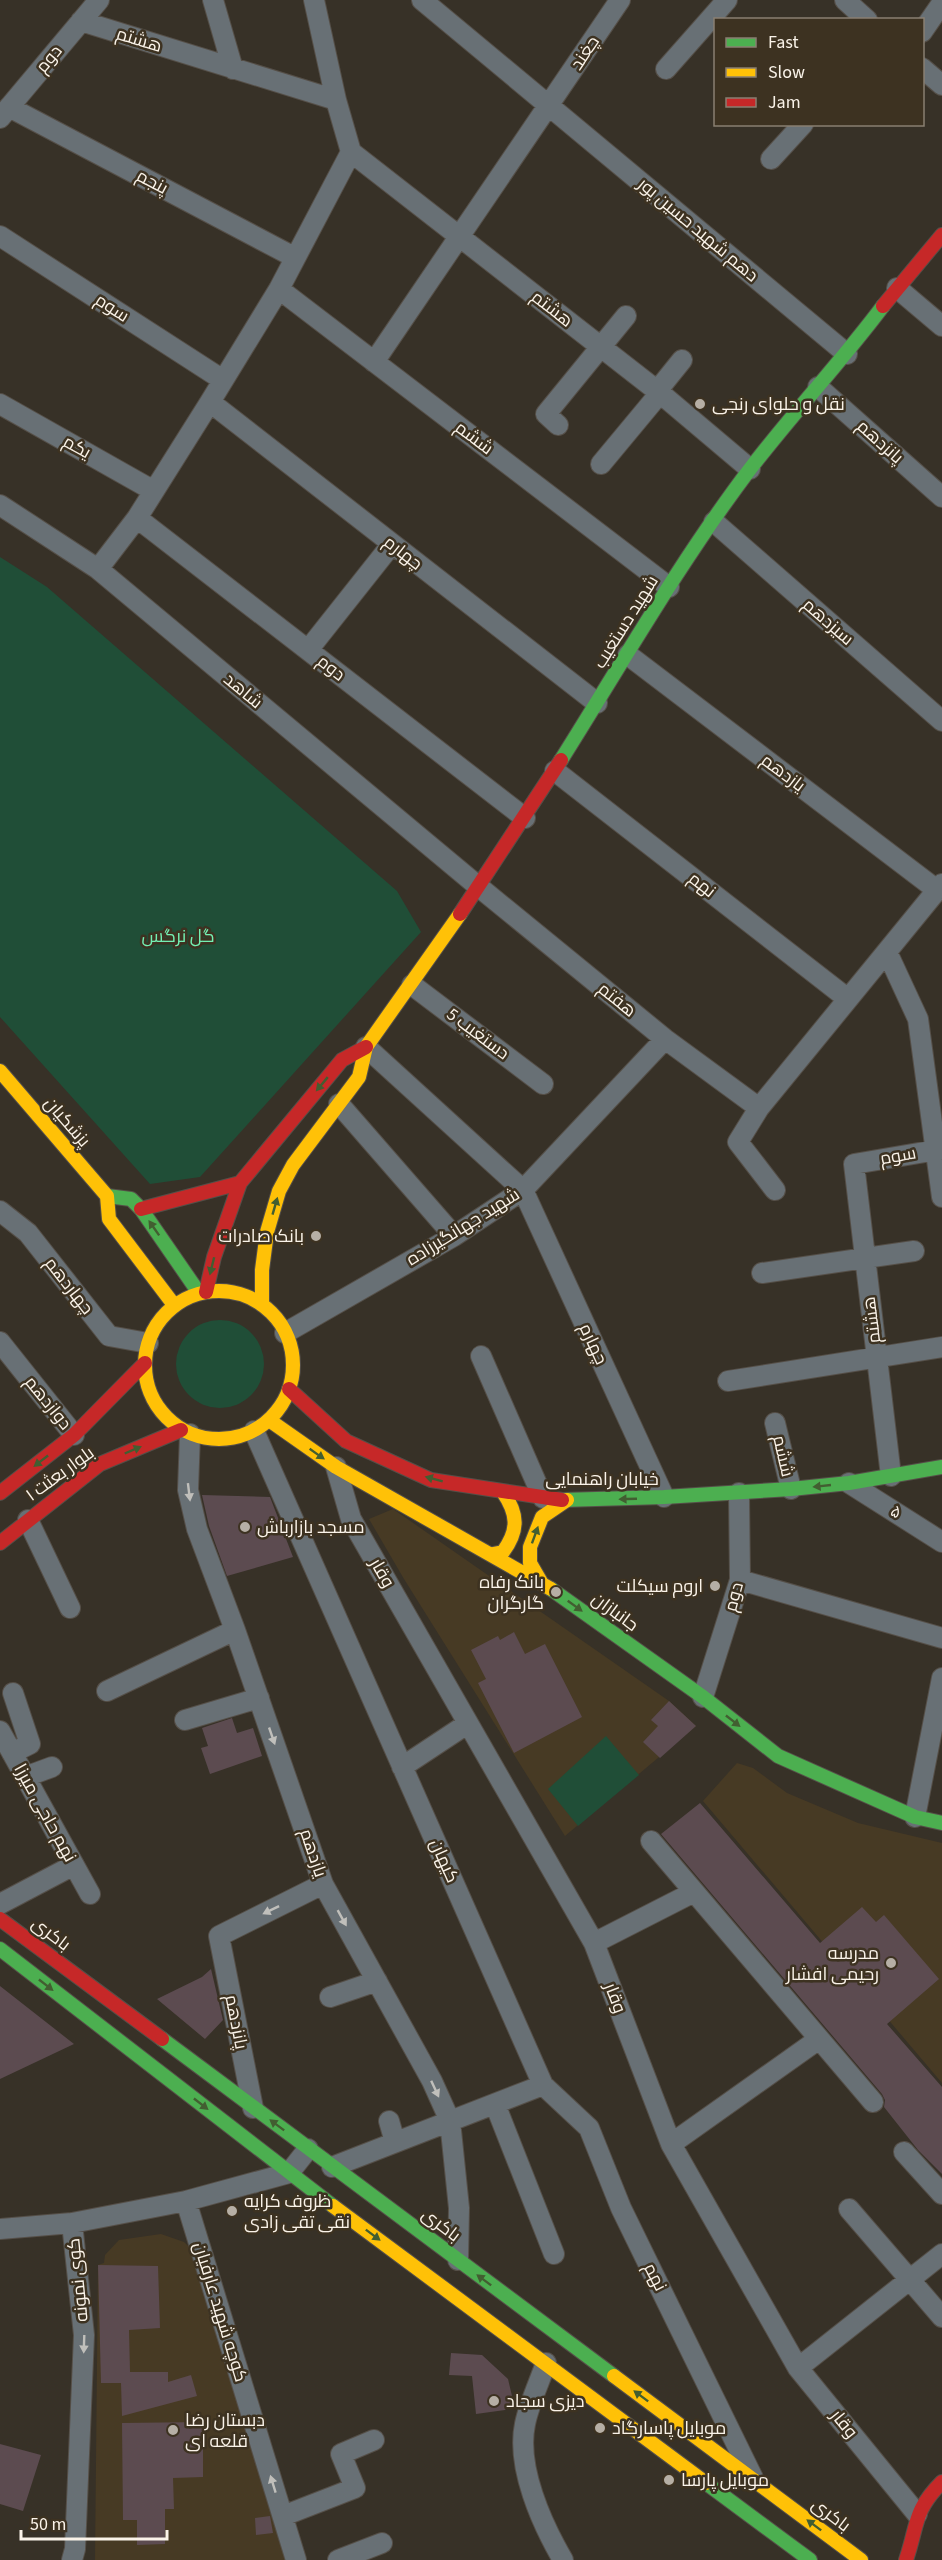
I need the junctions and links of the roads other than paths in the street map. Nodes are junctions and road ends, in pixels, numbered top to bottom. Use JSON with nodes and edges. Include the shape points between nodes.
{"nodes":[{"id":1,"x":99,"y":0,"type":"edge"},
{"id":2,"x":213,"y":0,"type":"edge"},
{"id":3,"x":314,"y":0,"type":"edge"},
{"id":4,"x":422,"y":0,"type":"edge"},
{"id":5,"x":620,"y":0,"type":"edge"},
{"id":6,"x":727,"y":0,"type":"edge"},
{"id":7,"x":845,"y":0,"type":"edge"},
{"id":8,"x":942,"y":3,"type":"edge"},
{"id":9,"x":865,"y":18,"type":"edge"},
{"id":10,"x":81,"y":21,"type":"junction"},
{"id":11,"x":924,"y":29,"type":"edge"},
{"id":12,"x":233,"y":69,"type":"junction"},
{"id":13,"x":666,"y":69,"type":"dead end"},
{"id":14,"x":924,"y":70,"type":"edge"},
{"id":15,"x":942,"y":85,"type":"edge"},
{"id":16,"x":336,"y":100,"type":"junction"},
{"id":17,"x":550,"y":106,"type":"junction"},
{"id":18,"x":4,"y":112,"type":"edge"},
{"id":19,"x":801,"y":126,"type":"edge"},
{"id":20,"x":351,"y":152,"type":"junction"},
{"id":21,"x":771,"y":159,"type":"dead end"},
{"id":22,"x":942,"y":235,"type":"edge"},
{"id":23,"x":0,"y":236,"type":"edge"},
{"id":24,"x":458,"y":236,"type":"junction"},
{"id":25,"x":294,"y":257,"type":"junction"},
{"id":26,"x":897,"y":288,"type":"junction"},
{"id":27,"x":279,"y":289,"type":"junction"},
{"id":28,"x":626,"y":316,"type":"dead end"},
{"id":29,"x":942,"y":326,"type":"edge"},
{"id":30,"x":601,"y":347,"type":"junction"},
{"id":31,"x":847,"y":354,"type":"junction"},
{"id":32,"x":682,"y":360,"type":"dead end"},
{"id":33,"x":374,"y":362,"type":"junction"},
{"id":34,"x":223,"y":380,"type":"junction"},
{"id":35,"x":818,"y":387,"type":"junction"},
{"id":36,"x":659,"y":392,"type":"junction"},
{"id":37,"x":210,"y":402,"type":"junction"},
{"id":38,"x":0,"y":404,"type":"edge"},
{"id":39,"x":558,"y":425,"type":"dead end"},
{"id":40,"x":601,"y":464,"type":"dead end"},
{"id":41,"x":750,"y":469,"type":"junction"},
{"id":42,"x":154,"y":491,"type":"junction"},
{"id":43,"x":942,"y":497,"type":"edge"},
{"id":44,"x":0,"y":505,"type":"edge"},
{"id":45,"x":137,"y":518,"type":"junction"},
{"id":46,"x":714,"y":522,"type":"junction"},
{"id":47,"x":392,"y":544,"type":"junction"},
{"id":48,"x":98,"y":569,"type":"junction"},
{"id":49,"x":669,"y":587,"type":"junction"},
{"id":50,"x":308,"y":650,"type":"junction"},
{"id":51,"x":628,"y":655,"type":"junction"},
{"id":52,"x":597,"y":703,"type":"junction"},
{"id":53,"x":942,"y":721,"type":"edge"},
{"id":54,"x":555,"y":771,"type":"junction"},
{"id":55,"x":525,"y":818,"type":"junction"},
{"id":56,"x":478,"y":887,"type":"junction"},
{"id":57,"x":940,"y":887,"type":"edge"},
{"id":58,"x":887,"y":952,"type":"junction"},
{"id":59,"x":412,"y":985,"type":"junction"},
{"id":60,"x":848,"y":999,"type":"junction"},
{"id":61,"x":665,"y":1039,"type":"junction"},
{"id":62,"x":366,"y":1047,"type":"junction"},
{"id":63,"x":0,"y":1071,"type":"edge"},
{"id":64,"x":543,"y":1084,"type":"dead end"},
{"id":65,"x":339,"y":1104,"type":"junction"},
{"id":66,"x":759,"y":1108,"type":"junction"},
{"id":67,"x":939,"y":1149,"type":"edge"},
{"id":68,"x":854,"y":1164,"type":"joint"},
{"id":69,"x":240,"y":1183,"type":"junction"},
{"id":70,"x":523,"y":1190,"type":"junction"},
{"id":71,"x":775,"y":1190,"type":"dead end"},
{"id":72,"x":107,"y":1196,"type":"junction"},
{"id":73,"x":942,"y":1197,"type":"edge"},
{"id":74,"x":141,"y":1209,"type":"junction"},
{"id":75,"x":0,"y":1211,"type":"edge"},
{"id":76,"x":454,"y":1236,"type":"junction"},
{"id":77,"x":914,"y":1251,"type":"dead end"},
{"id":78,"x":865,"y":1260,"type":"junction"},
{"id":79,"x":762,"y":1273,"type":"dead end"},
{"id":80,"x":202,"y":1293,"type":"junction"},
{"id":81,"x":174,"y":1305,"type":"junction"},
{"id":82,"x":261,"y":1305,"type":"junction"},
{"id":83,"x":285,"y":1333,"type":"junction"},
{"id":84,"x":0,"y":1342,"type":"edge"},
{"id":85,"x":148,"y":1344,"type":"junction"},
{"id":86,"x":942,"y":1347,"type":"edge"},
{"id":87,"x":481,"y":1356,"type":"dead end"},
{"id":88,"x":877,"y":1358,"type":"junction"},
{"id":89,"x":145,"y":1363,"type":"junction"},
{"id":90,"x":728,"y":1381,"type":"dead end"},
{"id":91,"x":289,"y":1389,"type":"junction"},
{"id":92,"x":776,"y":1423,"type":"dead end"},
{"id":93,"x":261,"y":1426,"type":"junction"},
{"id":94,"x":186,"y":1432,"type":"junction"},
{"id":95,"x":74,"y":1435,"type":"junction"},
{"id":96,"x":336,"y":1467,"type":"junction"},
{"id":97,"x":942,"y":1467,"type":"edge"},
{"id":98,"x":891,"y":1476,"type":"junction"},
{"id":99,"x":849,"y":1483,"type":"junction"},
{"id":100,"x":791,"y":1489,"type":"junction"},
{"id":101,"x":503,"y":1492,"type":"junction"},
{"id":102,"x":0,"y":1493,"type":"edge"},
{"id":103,"x":739,"y":1493,"type":"junction"},
{"id":104,"x":664,"y":1497,"type":"junction"},
{"id":105,"x":543,"y":1498,"type":"junction"},
{"id":106,"x":567,"y":1500,"type":"junction"},
{"id":107,"x":28,"y":1520,"type":"junction"},
{"id":108,"x":942,"y":1542,"type":"edge"},
{"id":109,"x":0,"y":1543,"type":"edge"},
{"id":110,"x":493,"y":1554,"type":"junction"},
{"id":111,"x":740,"y":1580,"type":"junction"},
{"id":112,"x":541,"y":1582,"type":"junction"},
{"id":113,"x":70,"y":1608,"type":"dead end"},
{"id":114,"x":236,"y":1630,"type":"junction"},
{"id":115,"x":942,"y":1638,"type":"edge"},
{"id":116,"x":942,"y":1678,"type":"edge"},
{"id":117,"x":107,"y":1691,"type":"dead end"},
{"id":118,"x":13,"y":1693,"type":"dead end"},
{"id":119,"x":703,"y":1697,"type":"junction"},
{"id":120,"x":259,"y":1698,"type":"junction"},
{"id":121,"x":185,"y":1720,"type":"dead end"},
{"id":122,"x":467,"y":1724,"type":"junction"},
{"id":123,"x":0,"y":1731,"type":"edge"},
{"id":124,"x":12,"y":1753,"type":"junction"},
{"id":125,"x":52,"y":1767,"type":"dead end"},
{"id":126,"x":402,"y":1767,"type":"junction"},
{"id":127,"x":25,"y":1777,"type":"junction"},
{"id":128,"x":915,"y":1817,"type":"junction"},
{"id":129,"x":942,"y":1823,"type":"edge"},
{"id":130,"x":651,"y":1841,"type":"dead end"},
{"id":131,"x":74,"y":1865,"type":"junction"},
{"id":132,"x":323,"y":1884,"type":"junction"},
{"id":133,"x":694,"y":1892,"type":"junction"},
{"id":134,"x":90,"y":1894,"type":"dead end"},
{"id":135,"x":0,"y":1904,"type":"edge"},
{"id":136,"x":0,"y":1919,"type":"edge"},
{"id":137,"x":594,"y":1943,"type":"junction"},
{"id":138,"x":0,"y":1949,"type":"edge"},
{"id":139,"x":377,"y":1981,"type":"junction"},
{"id":140,"x":330,"y":1997,"type":"dead end"},
{"id":141,"x":819,"y":2039,"type":"junction"},
{"id":142,"x":543,"y":2085,"type":"junction"},
{"id":143,"x":873,"y":2102,"type":"dead end"},
{"id":144,"x":495,"y":2104,"type":"junction"},
{"id":145,"x":254,"y":2108,"type":"junction"},
{"id":146,"x":389,"y":2121,"type":"dead end"},
{"id":147,"x":450,"y":2121,"type":"junction"},
{"id":148,"x":394,"y":2142,"type":"junction"},
{"id":149,"x":671,"y":2144,"type":"junction"},
{"id":150,"x":308,"y":2149,"type":"junction"},
{"id":151,"x":904,"y":2152,"type":"dead end"},
{"id":152,"x":332,"y":2166,"type":"junction"},
{"id":153,"x":289,"y":2173,"type":"junction"},
{"id":154,"x":942,"y":2194,"type":"edge"},
{"id":155,"x":186,"y":2201,"type":"junction"},
{"id":156,"x":849,"y":2209,"type":"dead end"},
{"id":157,"x":72,"y":2223,"type":"junction"},
{"id":158,"x":0,"y":2229,"type":"edge"},
{"id":159,"x":554,"y":2254,"type":"dead end"},
{"id":160,"x":942,"y":2254,"type":"edge"},
{"id":161,"x":458,"y":2260,"type":"junction"},
{"id":162,"x":909,"y":2279,"type":"junction"},
{"id":163,"x":942,"y":2317,"type":"edge"},
{"id":164,"x":546,"y":2363,"type":"junction"},
{"id":165,"x":798,"y":2368,"type":"junction"},
{"id":166,"x":374,"y":2440,"type":"dead end"},
{"id":167,"x":754,"y":2480,"type":"junction"},
{"id":168,"x":942,"y":2482,"type":"edge"},
{"id":169,"x":942,"y":2500,"type":"edge"},
{"id":170,"x":917,"y":2514,"type":"junction"},
{"id":171,"x":283,"y":2517,"type":"junction"},
{"id":172,"x":382,"y":2543,"type":"dead end"},
{"id":173,"x":72,"y":2560,"type":"edge"},
{"id":174,"x":296,"y":2560,"type":"edge"},
{"id":175,"x":338,"y":2560,"type":"edge"},
{"id":176,"x":563,"y":2560,"type":"edge"},
{"id":177,"x":810,"y":2560,"type":"edge"},
{"id":178,"x":861,"y":2560,"type":"edge"},
{"id":179,"x":906,"y":2560,"type":"edge"},
{"id":180,"x":922,"y":2560,"type":"edge"}],
"edges":[{"from":1,"to":10,"type":"street","name":"دوم"},
{"from":2,"to":12,"type":"street"},
{"from":3,"to":16,"type":"street"},
{"from":4,"to":17,"type":"street","name":"دهم شهید حسین پور"},
{"from":5,"to":17,"type":"street","name":"چغند"},
{"from":6,"to":13,"type":"street"},
{"from":7,"to":9,"type":"street"},
{"from":8,"to":11,"type":"street"},
{"from":10,"to":12,"type":"street","name":"هشتم"},
{"from":10,"to":18,"type":"street","name":"دوم"},
{"from":12,"to":16,"type":"street","name":"هشتم"},
{"from":14,"to":15,"type":"street"},
{"from":16,"to":20,"type":"street"},
{"from":17,"to":24,"type":"street","name":"چغند"},
{"from":17,"to":31,"type":"street","name":"دهم شهید حسین پور"},
{"from":18,"to":25,"type":"street","name":"پنجم"},
{"from":19,"to":21,"type":"street"},
{"from":20,"to":24,"type":"street","name":"هشتم"},
{"from":20,"to":25,"type":"street"},
{"from":22,"to":26,"type":"main road","name":"شهید دستغیب"},
{"from":23,"to":34,"type":"street","name":"سوم"},
{"from":24,"to":30,"type":"street","name":"هشتم"},
{"from":24,"to":33,"type":"street","name":"چغند"},
{"from":25,"to":27,"type":"street"},
{"from":26,"to":29,"type":"street"},
{"from":26,"to":31,"type":"main road","name":"شهید دستغیب"},
{"from":27,"to":33,"type":"street","name":"ششم"},
{"from":27,"to":34,"type":"street"},
{"from":28,"to":30,"type":"street"},
{"from":30,"to":36,"type":"street","name":"هشتم"},
{"from":30,"to":39,"type":"street","via":[[546,414]]},
{"from":31,"to":35,"type":"main road","name":"شهید دستغیب"},
{"from":32,"to":36,"type":"street"},
{"from":33,"to":49,"type":"street","name":"ششم"},
{"from":34,"to":37,"type":"street"},
{"from":35,"to":41,"type":"main road","name":"شهید دستغیب"},
{"from":35,"to":43,"type":"street","name":"پانزدهم"},
{"from":36,"to":40,"type":"street"},
{"from":36,"to":41,"type":"street","name":"هشتم"},
{"from":37,"to":42,"type":"street"},
{"from":37,"to":47,"type":"street","name":"چهارم"},
{"from":38,"to":42,"type":"street","name":"یکم"},
{"from":41,"to":46,"type":"main road","name":"شهید دستغیب"},
{"from":42,"to":45,"type":"street"},
{"from":44,"to":48,"type":"street","name":"شاهد"},
{"from":45,"to":48,"type":"street"},
{"from":45,"to":50,"type":"street","name":"دوم"},
{"from":46,"to":49,"type":"main road","name":"شهید دستغیب"},
{"from":46,"to":53,"type":"street","name":"سیزدهم"},
{"from":47,"to":50,"type":"street"},
{"from":47,"to":52,"type":"street","name":"چهارم"},
{"from":48,"to":56,"type":"street","name":"شاهد"},
{"from":49,"to":51,"type":"main road","name":"شهید دستغیب"},
{"from":50,"to":55,"type":"street","name":"دوم"},
{"from":51,"to":52,"type":"main road","name":"شهید دستغیب"},
{"from":51,"to":57,"type":"street","name":"یازدهم"},
{"from":52,"to":54,"type":"main road","name":"شهید دستغیب"},
{"from":54,"to":55,"type":"main road","name":"شهید دستغیب"},
{"from":54,"to":60,"type":"street","name":"نهم"},
{"from":55,"to":56,"type":"main road","name":"شهید دستغیب"},
{"from":56,"to":59,"type":"main road","name":"شهید دستغیب"},
{"from":56,"to":61,"type":"street","name":"هفتم"},
{"from":57,"to":58,"type":"street"},
{"from":58,"to":60,"type":"street"},
{"from":58,"to":67,"type":"street","via":[[918,1019]]},
{"from":59,"to":62,"type":"main road","name":"شهید دستغیب"},
{"from":59,"to":64,"type":"street","name":"دستغیب 5"},
{"from":60,"to":66,"type":"street"},
{"from":61,"to":66,"type":"street","name":"هفتم"},
{"from":61,"to":70,"type":"street","name":"شهید جهانگیرزاده"},
{"from":62,"to":65,"type":"main road","via":[[359,1077]]},
{"from":62,"to":69,"type":"main road","one_way":true,"via":[[342,1060]]},
{"from":62,"to":70,"type":"street"},
{"from":63,"to":72,"type":"main road","name":"پزشکیان"},
{"from":65,"to":76,"type":"street"},
{"from":82,"to":65,"type":"main road","one_way":true,"via":[[267,1233],[279,1191],[293,1165]]},
{"from":66,"to":71,"type":"street","via":[[738,1142]]},
{"from":67,"to":68,"type":"street","name":"سوم"},
{"from":67,"to":73,"type":"street"},
{"from":68,"to":78,"type":"street","name":"هشتم"},
{"from":69,"to":74,"type":"main road"},
{"from":69,"to":80,"type":"main road","one_way":true},
{"from":70,"to":76,"type":"street","name":"شهید جهانگیرزاده"},
{"from":70,"to":104,"type":"street","name":"چهارم"},
{"from":72,"to":74,"type":"main road","via":[[131,1199]]},
{"from":72,"to":81,"type":"main road","name":"پزشکیان","via":[[109,1219]]},
{"from":80,"to":74,"type":"main road","one_way":true},
{"from":75,"to":85,"type":"street","name":"چهاردهم","via":[[28,1233],[109,1336]]},
{"from":76,"to":83,"type":"street","name":"شهید جهانگیرزاده"},
{"from":77,"to":78,"type":"street"},
{"from":78,"to":79,"type":"street"},
{"from":78,"to":88,"type":"street","name":"هشتم"},
{"from":80,"to":81,"type":"main road"},
{"from":80,"to":82,"type":"main road","via":[[229,1292]]},
{"from":81,"to":85,"type":"main road","via":[[158,1323]]},
{"from":82,"to":83,"type":"main road"},
{"from":83,"to":91,"type":"main road","via":[[292,1351]]},
{"from":84,"to":95,"type":"street","name":"دوازدهم"},
{"from":85,"to":89,"type":"main road"},
{"from":86,"to":88,"type":"street"},
{"from":87,"to":105,"type":"street"},
{"from":88,"to":90,"type":"street"},
{"from":88,"to":98,"type":"street","name":"هشتم"},
{"from":89,"to":94,"type":"main road","via":[[154,1402],[166,1418]]},
{"from":89,"to":95,"type":"main road","name":"بلوار بعثت ۱"},
{"from":91,"to":93,"type":"main road","via":[[281,1406]]},
{"from":101,"to":91,"type":"main road","name":"خیابان راهنمایی","one_way":true,"via":[[431,1480],[346,1441]]},
{"from":92,"to":100,"type":"street","name":"ششم"},
{"from":93,"to":94,"type":"main road","via":[[222,1440]]},
{"from":93,"to":96,"type":"main road","name":"جانبازان","one_way":true},
{"from":93,"to":126,"type":"street","name":"کیهان"},
{"from":107,"to":94,"type":"main road","name":"بلوار بعثت ۱","one_way":true,"via":[[100,1464]]},
{"from":94,"to":114,"type":"street","name":"یازدهم","one_way":true,"via":[[188,1490],[197,1529]]},
{"from":95,"to":102,"type":"main road","name":"بلوار بعثت ۱","one_way":true},
{"from":96,"to":110,"type":"main road","name":"جانبازان"},
{"from":96,"to":122,"type":"street","name":"وقار","via":[[351,1519]]},
{"from":97,"to":98,"type":"main road","name":"خیابان راهنمایی"},
{"from":98,"to":99,"type":"main road","name":"خیابان راهنمایی"},
{"from":99,"to":100,"type":"main road","name":"خیابان راهنمایی","one_way":true},
{"from":99,"to":108,"type":"street","name":"۵"},
{"from":100,"to":103,"type":"main road","name":"خیابان راهنمایی"},
{"from":101,"to":105,"type":"main road","name":"خیابان راهنمایی"},
{"from":101,"to":110,"type":"main road","via":[[513,1506],[516,1528],[513,1540],[503,1552]]},
{"from":103,"to":104,"type":"main road","name":"خیابان راهنمایی"},
{"from":103,"to":111,"type":"street","name":"دوم"},
{"from":104,"to":106,"type":"main road","name":"خیابان راهنمایی","one_way":true},
{"from":105,"to":106,"type":"main road","name":"خیابان راهنمایی"},
{"from":112,"to":106,"type":"main road","one_way":true,"via":[[530,1563],[530,1546],[542,1517]]},
{"from":107,"to":109,"type":"main road","name":"بلوار بعثت ۱"},
{"from":107,"to":113,"type":"street"},
{"from":110,"to":112,"type":"main road","name":"جانبازان"},
{"from":111,"to":115,"type":"street"},
{"from":111,"to":119,"type":"street","name":"دوم"},
{"from":112,"to":119,"type":"main road","name":"جانبازان","one_way":true},
{"from":114,"to":117,"type":"street"},
{"from":114,"to":120,"type":"street","name":"یازدهم"},
{"from":116,"to":128,"type":"street"},
{"from":118,"to":124,"type":"street","via":[[30,1744]]},
{"from":119,"to":128,"type":"main road","name":"جانبازان","one_way":true,"via":[[778,1756]]},
{"from":120,"to":121,"type":"street"},
{"from":120,"to":132,"type":"street","name":"یازدهم","one_way":true},
{"from":122,"to":126,"type":"street"},
{"from":122,"to":137,"type":"street","name":"وقار"},
{"from":123,"to":124,"type":"street","name":"نهم حاجی میرزا"},
{"from":124,"to":127,"type":"street","name":"نهم حاجی میرزا"},
{"from":125,"to":127,"type":"street"},
{"from":126,"to":142,"type":"street","name":"کیهان"},
{"from":127,"to":131,"type":"street","name":"نهم حاجی میرزا"},
{"from":128,"to":129,"type":"main road","name":"جانبازان"},
{"from":130,"to":133,"type":"street"},
{"from":131,"to":134,"type":"street","name":"نهم حاجی میرزا"},
{"from":131,"to":135,"type":"street"},
{"from":132,"to":139,"type":"street","name":"یازدهم","one_way":true},
{"from":132,"to":145,"type":"street","name":"پانزدهم","one_way":true,"via":[[219,1936]]},
{"from":133,"to":137,"type":"street"},
{"from":133,"to":141,"type":"street"},
{"from":136,"to":145,"type":"main road","name":"باکری"},
{"from":137,"to":149,"type":"street","name":"وقار"},
{"from":138,"to":153,"type":"main road","one_way":true},
{"from":139,"to":140,"type":"street"},
{"from":139,"to":147,"type":"street","name":"یازدهم","one_way":true},
{"from":141,"to":143,"type":"street"},
{"from":141,"to":149,"type":"street"},
{"from":142,"to":144,"type":"street"},
{"from":142,"to":167,"type":"street","name":"نهم","via":[[589,2128],[621,2208]]},
{"from":144,"to":147,"type":"street"},
{"from":144,"to":159,"type":"street"},
{"from":150,"to":145,"type":"main road","name":"باکری","one_way":true},
{"from":146,"to":148,"type":"street"},
{"from":147,"to":148,"type":"street"},
{"from":147,"to":161,"type":"street","name":"یازدهم","via":[[459,2208]]},
{"from":148,"to":152,"type":"street"},
{"from":149,"to":165,"type":"street","name":"وقار"},
{"from":150,"to":152,"type":"main road","name":"باکری"},
{"from":150,"to":153,"type":"street"},
{"from":151,"to":154,"type":"street"},
{"from":152,"to":161,"type":"main road","name":"باکری"},
{"from":153,"to":155,"type":"street","name":"کوی نمونه"},
{"from":153,"to":164,"type":"main road","one_way":true},
{"from":155,"to":157,"type":"street","name":"کوی نمونه"},
{"from":171,"to":155,"type":"street","name":"کوچه شهید عارفیان","one_way":true},
{"from":156,"to":162,"type":"street"},
{"from":157,"to":158,"type":"street"},
{"from":157,"to":173,"type":"street","name":"کوی نمونه","one_way":true,"via":[[84,2335]]},
{"from":160,"to":162,"type":"street"},
{"from":167,"to":161,"type":"main road","name":"باکری","one_way":true},
{"from":162,"to":163,"type":"street"},
{"from":162,"to":165,"type":"street"},
{"from":164,"to":176,"type":"street","via":[[524,2426],[525,2464],[534,2499]]},
{"from":164,"to":177,"type":"main road"},
{"from":165,"to":170,"type":"street","name":"وقار"},
{"from":166,"to":171,"type":"street","via":[[341,2454],[355,2488]]},
{"from":178,"to":167,"type":"main road","name":"باکری","one_way":true},
{"from":168,"to":170,"type":"main road"},
{"from":169,"to":180,"type":"main road","via":[[924,2519]]},
{"from":170,"to":179,"type":"main road"},
{"from":171,"to":174,"type":"street","name":"کوچه شهید عارفیان"},
{"from":172,"to":175,"type":"street"}]}
